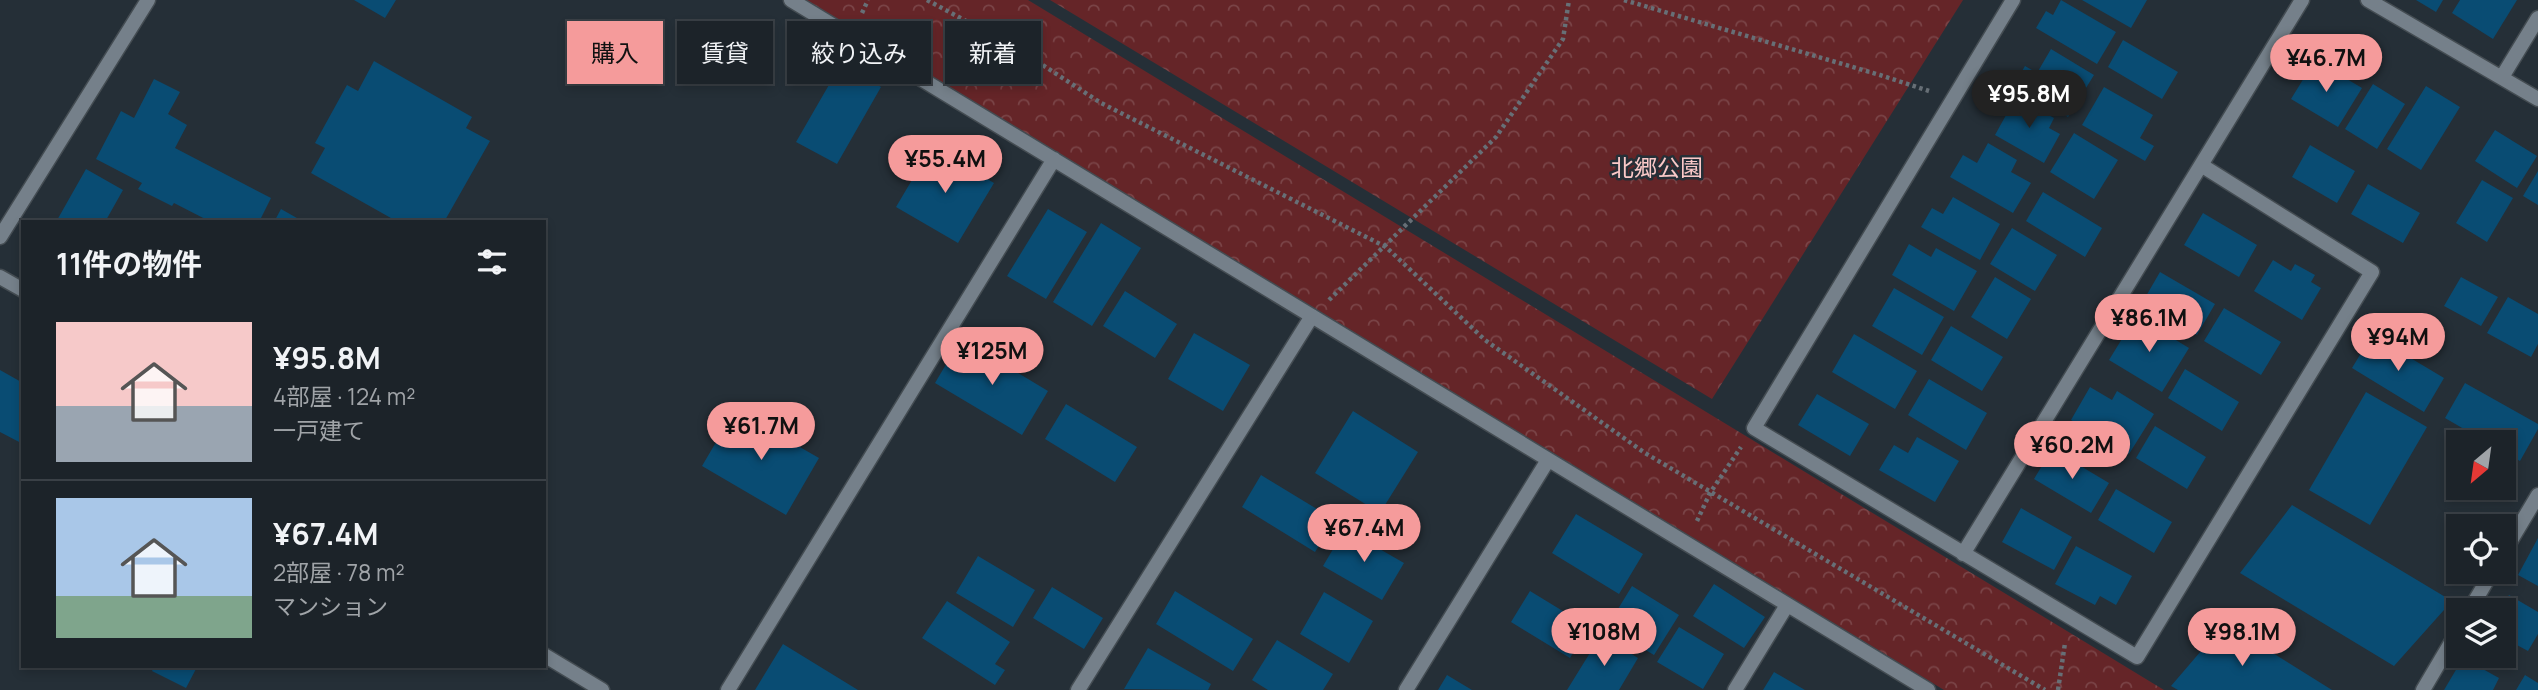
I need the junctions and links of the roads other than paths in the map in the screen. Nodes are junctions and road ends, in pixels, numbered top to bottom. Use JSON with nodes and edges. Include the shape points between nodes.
{"nodes":[{"id":1,"x":148,"y":0,"type":"edge"},
{"id":2,"x":791,"y":0,"type":"edge"},
{"id":3,"x":2013,"y":0,"type":"edge"},
{"id":4,"x":2302,"y":0,"type":"edge"},
{"id":5,"x":2368,"y":0,"type":"edge"},
{"id":6,"x":2538,"y":18,"type":"edge"},
{"id":7,"x":2502,"y":77,"type":"junction"},
{"id":8,"x":2538,"y":99,"type":"edge"},
{"id":9,"x":1054,"y":159,"type":"junction"},
{"id":10,"x":2201,"y":165,"type":"junction"},
{"id":11,"x":0,"y":237,"type":"edge"},
{"id":12,"x":0,"y":277,"type":"edge"},
{"id":13,"x":21,"y":289,"type":"edge"},
{"id":14,"x":1312,"y":316,"type":"junction"},
{"id":15,"x":1548,"y":460,"type":"junction"},
{"id":16,"x":2538,"y":495,"type":"edge"},
{"id":17,"x":2516,"y":532,"type":"edge"},
{"id":18,"x":1963,"y":554,"type":"junction"},
{"id":19,"x":1787,"y":605,"type":"junction"},
{"id":20,"x":2446,"y":651,"type":"edge"},
{"id":21,"x":546,"y":656,"type":"edge"},
{"id":22,"x":602,"y":690,"type":"edge"},
{"id":23,"x":729,"y":690,"type":"edge"},
{"id":24,"x":1078,"y":690,"type":"edge"},
{"id":25,"x":1406,"y":690,"type":"edge"},
{"id":26,"x":1735,"y":690,"type":"edge"},
{"id":27,"x":1928,"y":690,"type":"edge"},
{"id":28,"x":2423,"y":690,"type":"edge"}],
"edges":[{"from":1,"to":11,"type":"street"},
{"from":2,"to":9,"type":"street"},
{"from":3,"to":18,"type":"street","via":[[1754,428]]},
{"from":4,"to":10,"type":"street"},
{"from":5,"to":7,"type":"street"},
{"from":6,"to":7,"type":"street"},
{"from":7,"to":8,"type":"street"},
{"from":9,"to":14,"type":"street"},
{"from":9,"to":23,"type":"street"},
{"from":10,"to":18,"type":"street"},
{"from":10,"to":18,"type":"street","via":[[2371,272],[2137,657]]},
{"from":12,"to":13,"type":"street"},
{"from":14,"to":15,"type":"street"},
{"from":14,"to":24,"type":"street"},
{"from":15,"to":19,"type":"street"},
{"from":15,"to":25,"type":"street"},
{"from":16,"to":17,"type":"street"},
{"from":19,"to":26,"type":"street"},
{"from":19,"to":27,"type":"street"},
{"from":20,"to":28,"type":"street"},
{"from":21,"to":22,"type":"street"}]}
